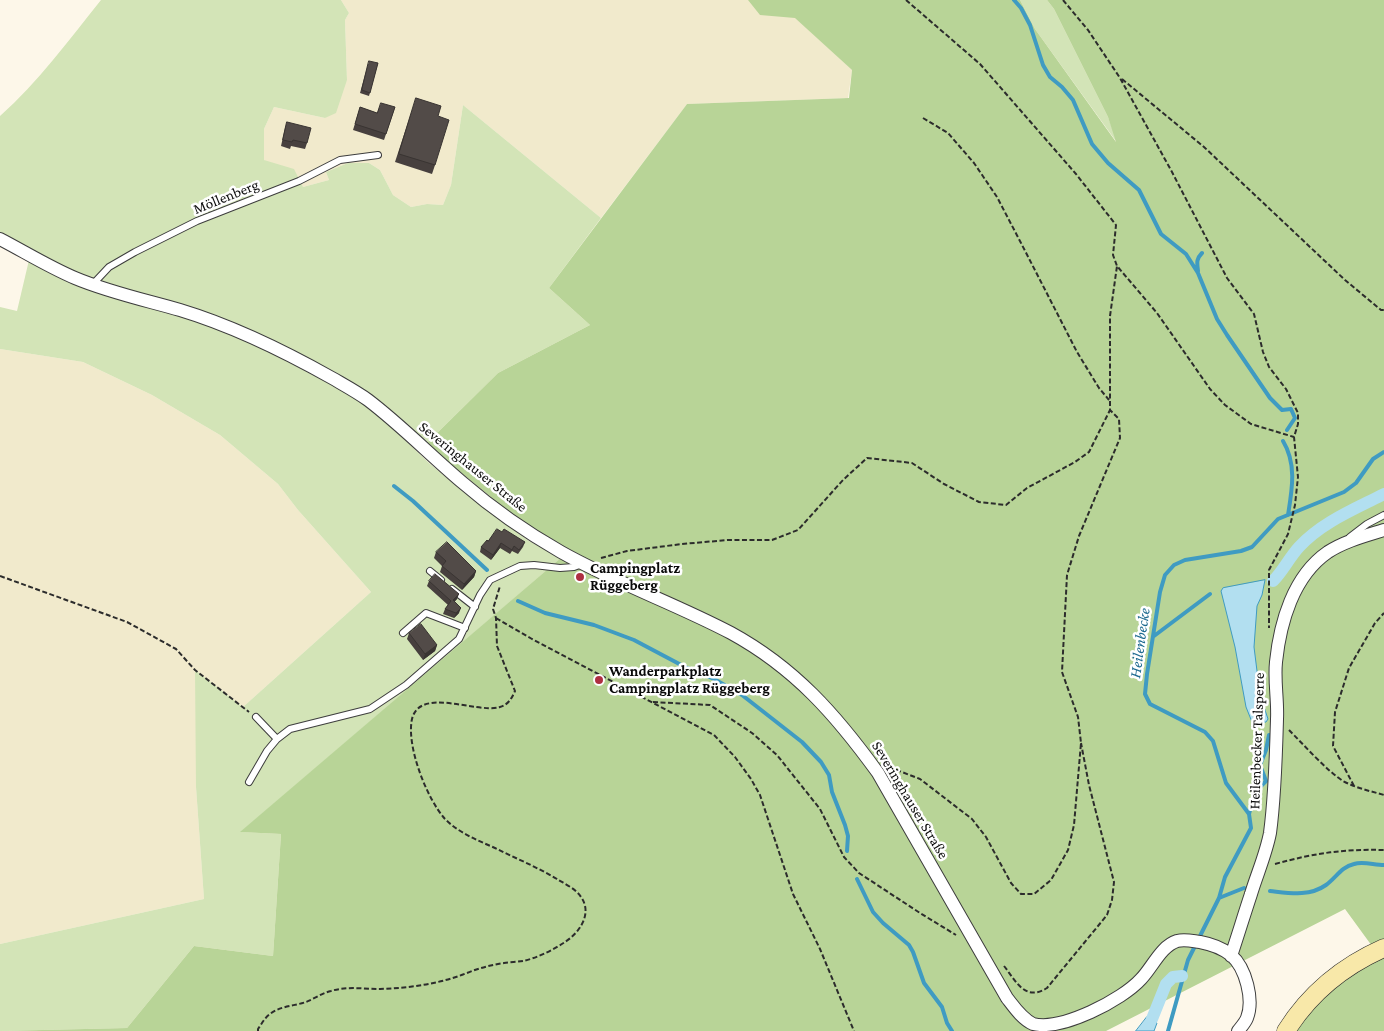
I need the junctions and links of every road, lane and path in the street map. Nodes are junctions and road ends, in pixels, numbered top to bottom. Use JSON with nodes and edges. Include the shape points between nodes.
{"nodes":[{"id":1,"x":906,"y":0,"type":"edge"},
{"id":2,"x":1063,"y":0,"type":"edge"},
{"id":3,"x":1120,"y":78,"type":"junction"},
{"id":4,"x":922,"y":118,"type":"dead end"},
{"id":5,"x":378,"y":155,"type":"dead end"},
{"id":6,"x":0,"y":240,"type":"edge"},
{"id":7,"x":1117,"y":266,"type":"junction"},
{"id":8,"x":93,"y":284,"type":"junction"},
{"id":9,"x":1384,"y":310,"type":"edge"},
{"id":10,"x":1110,"y":401,"type":"junction"},
{"id":11,"x":1110,"y":410,"type":"junction"},
{"id":12,"x":1294,"y":437,"type":"junction"},
{"id":13,"x":1384,"y":515,"type":"edge"},
{"id":14,"x":1384,"y":530,"type":"edge"},
{"id":15,"x":1341,"y":544,"type":"junction"},
{"id":16,"x":583,"y":563,"type":"junction"},
{"id":17,"x":430,"y":571,"type":"dead end"},
{"id":18,"x":502,"y":573,"type":"junction"},
{"id":19,"x":0,"y":576,"type":"edge"},
{"id":20,"x":475,"y":607,"type":"junction"},
{"id":21,"x":1384,"y":613,"type":"edge"},
{"id":22,"x":496,"y":618,"type":"junction"},
{"id":23,"x":464,"y":628,"type":"junction"},
{"id":24,"x":403,"y":633,"type":"dead end"},
{"id":25,"x":1269,"y":634,"type":"dead end"},
{"id":26,"x":653,"y":702,"type":"junction"},
{"id":27,"x":256,"y":717,"type":"joint"},
{"id":28,"x":1277,"y":717,"type":"junction"},
{"id":29,"x":277,"y":739,"type":"junction"},
{"id":30,"x":1081,"y":743,"type":"junction"},
{"id":31,"x":878,"y":773,"type":"junction"},
{"id":32,"x":249,"y":782,"type":"dead end"},
{"id":33,"x":1354,"y":786,"type":"junction"},
{"id":34,"x":1384,"y":795,"type":"edge"},
{"id":35,"x":1384,"y":850,"type":"edge"},
{"id":36,"x":1261,"y":867,"type":"junction"},
{"id":37,"x":976,"y":945,"type":"junction"},
{"id":38,"x":1384,"y":948,"type":"edge"},
{"id":39,"x":1231,"y":956,"type":"junction"},
{"id":40,"x":1003,"y":965,"type":"dead end"},
{"id":41,"x":258,"y":1031,"type":"edge"},
{"id":42,"x":854,"y":1031,"type":"edge"},
{"id":43,"x":1238,"y":1031,"type":"edge"},
{"id":44,"x":1286,"y":1031,"type":"edge"}],
"edges":[{"from":1,"to":7,"type":"path","via":[[980,64],[1076,174],[1116,225],[1113,255]]},
{"from":2,"to":3,"type":"path"},
{"from":3,"to":9,"type":"path","via":[[1204,148],[1345,280]]},
{"from":3,"to":12,"type":"path","via":[[1227,278],[1254,314],[1269,367],[1286,389],[1298,413]]},
{"from":4,"to":10,"type":"path","via":[[948,133],[997,197],[1081,359]]},
{"from":5,"to":8,"type":"lane","name":"Möllenberg","via":[[340,160],[300,181],[197,221],[109,267]]},
{"from":6,"to":8,"type":"street","name":"Severinghauser Straße"},
{"from":7,"to":10,"type":"path","via":[[1110,316]]},
{"from":7,"to":12,"type":"path","via":[[1158,313],[1224,406],[1250,424]]},
{"from":8,"to":16,"type":"street","name":"Severinghauser Straße","via":[[240,331],[332,378],[367,399],[514,523]]},
{"from":10,"to":11,"type":"path"},
{"from":11,"to":16,"type":"path","via":[[1089,452],[1027,488],[1006,505],[979,502],[912,463],[867,458],[798,530],[772,540],[728,540],[627,551]]},
{"from":11,"to":30,"type":"path","via":[[1119,419],[1120,438],[1079,536],[1067,584],[1062,672],[1078,717]]},
{"from":12,"to":25,"type":"path","via":[[1298,477],[1295,504],[1292,524],[1269,570]]},
{"from":13,"to":15,"type":"lane","name":"Heilenbecker Talsperre","via":[[1366,524]]},
{"from":14,"to":15,"type":"street","name":"Heilenbecker Talsperre"},
{"from":15,"to":28,"type":"street","name":"Heilenbecker Talsperre","via":[[1314,565],[1298,585],[1289,605],[1276,664]]},
{"from":16,"to":18,"type":"lane","via":[[560,568],[520,566]]},
{"from":16,"to":31,"type":"street","name":"Severinghauser Straße","via":[[731,633],[768,656],[823,702]]},
{"from":17,"to":20,"type":"lane"},
{"from":18,"to":20,"type":"lane","via":[[487,584]]},
{"from":18,"to":22,"type":"path","via":[[493,609]]},
{"from":19,"to":27,"type":"path","via":[[126,622],[168,644],[195,670]]},
{"from":20,"to":23,"type":"lane"},
{"from":21,"to":33,"type":"path","via":[[1349,668],[1334,712],[1333,746]]},
{"from":22,"to":26,"type":"path"},
{"from":22,"to":41,"type":"path","via":[[497,646],[515,691],[511,700],[501,707],[430,702],[418,708],[412,718],[414,752],[432,800],[445,819],[465,834],[550,875],[581,896],[586,915],[581,929],[540,955],[483,967],[449,980],[410,987],[331,991],[269,1014]]},
{"from":23,"to":24,"type":"lane","via":[[426,613]]},
{"from":23,"to":29,"type":"lane","via":[[459,639],[421,672],[370,709],[300,725]]},
{"from":26,"to":37,"type":"path","via":[[710,705],[752,733],[777,755],[820,809],[844,857],[859,873]]},
{"from":26,"to":42,"type":"path","via":[[714,735],[751,779],[760,795],[793,894]]},
{"from":27,"to":29,"type":"lane"},
{"from":28,"to":33,"type":"path","via":[[1316,758]]},
{"from":28,"to":36,"type":"street","name":"Heilenbecker Talsperre","via":[[1270,834]]},
{"from":29,"to":32,"type":"lane"},
{"from":30,"to":31,"type":"path","via":[[1074,825],[1068,850],[1051,880],[1034,894],[1022,894],[1011,883],[986,837],[972,819],[920,779],[894,769]]},
{"from":30,"to":40,"type":"path","via":[[1114,882],[1107,915],[1040,992],[1032,994],[1023,990]]},
{"from":31,"to":37,"type":"street","name":"Severinghauser Straße"},
{"from":33,"to":34,"type":"path"},
{"from":35,"to":36,"type":"path","via":[[1354,849],[1314,854]]},
{"from":36,"to":39,"type":"street","name":"Heilenbecker Talsperre"},
{"from":37,"to":39,"type":"street","name":"Severinghauser Straße","via":[[1016,1010],[1034,1025],[1048,1027],[1096,1012],[1122,996],[1141,980],[1160,954],[1177,941],[1211,944]]},
{"from":38,"to":44,"type":"main road","via":[[1341,971],[1322,987]]},
{"from":39,"to":43,"type":"street","name":"Severinghauser Straße","via":[[1248,984],[1250,1004]]}]}
